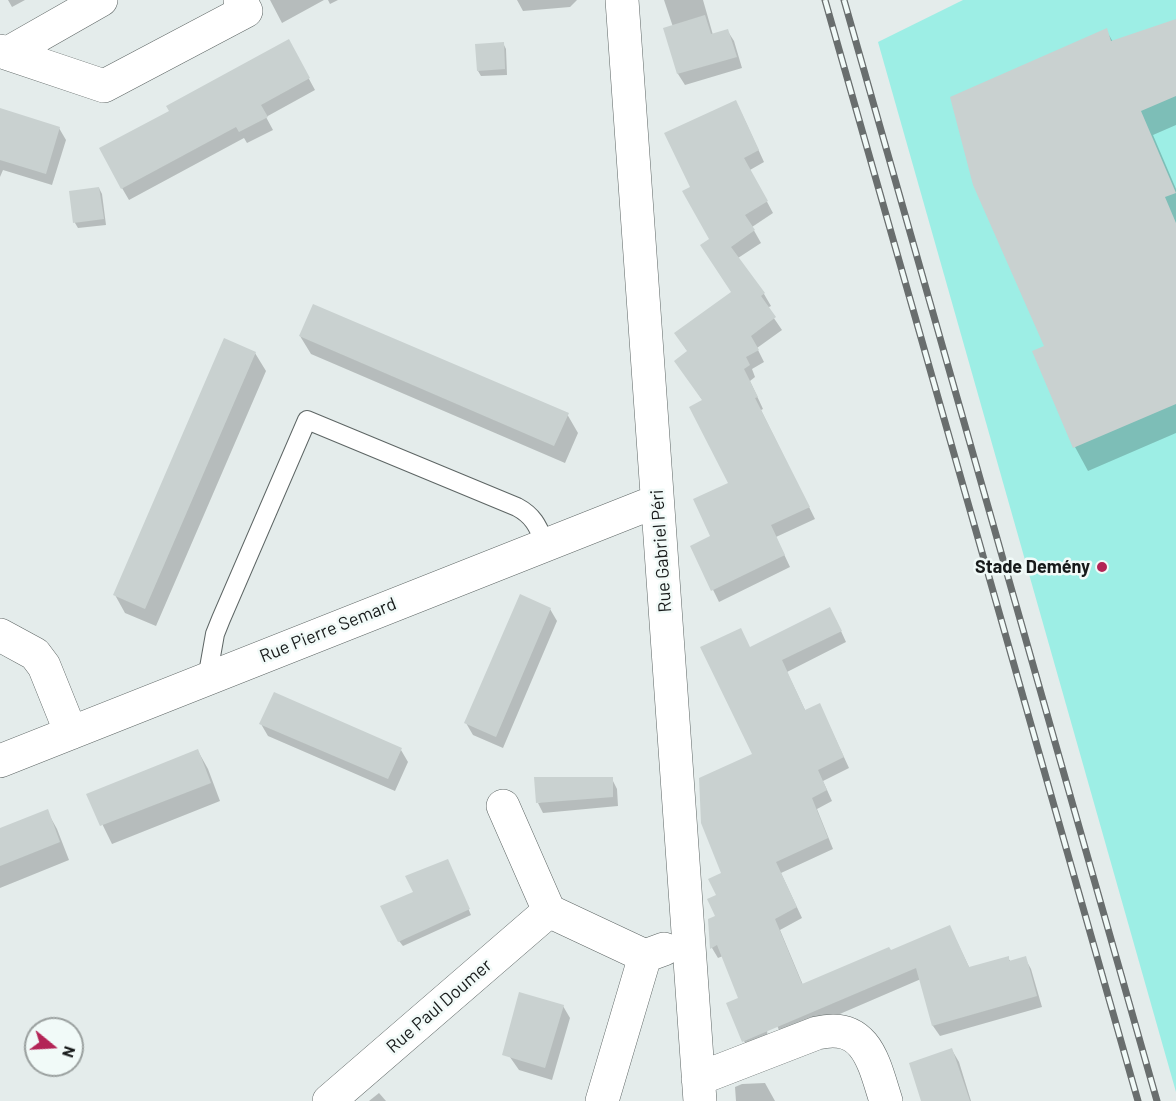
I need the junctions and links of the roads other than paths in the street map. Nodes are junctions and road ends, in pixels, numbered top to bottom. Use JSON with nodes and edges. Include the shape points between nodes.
{"nodes":[{"id":1,"x":101,"y":0,"type":"edge"},
{"id":2,"x":240,"y":0,"type":"edge"},
{"id":3,"x":622,"y":0,"type":"edge"},
{"id":4,"x":4,"y":52,"type":"edge"},
{"id":5,"x":657,"y":501,"type":"junction"},
{"id":6,"x":545,"y":543,"type":"junction"},
{"id":7,"x":0,"y":635,"type":"edge"},
{"id":8,"x":207,"y":679,"type":"junction"},
{"id":9,"x":71,"y":733,"type":"junction"},
{"id":10,"x":0,"y":761,"type":"edge"},
{"id":11,"x":503,"y":806,"type":"dead end"},
{"id":12,"x":549,"y":911,"type":"junction"},
{"id":13,"x":688,"y":939,"type":"junction"},
{"id":14,"x":645,"y":956,"type":"junction"},
{"id":15,"x":699,"y":1090,"type":"edge"},
{"id":16,"x":328,"y":1101,"type":"edge"},
{"id":17,"x":602,"y":1101,"type":"edge"},
{"id":18,"x":886,"y":1101,"type":"edge"}],
"edges":[{"from":1,"to":4,"type":"street"},
{"from":2,"to":4,"type":"street","via":[[246,11],[104,86]]},
{"from":3,"to":5,"type":"street","name":"Rue Gabriel Péri"},
{"from":5,"to":6,"type":"street","name":"Rue Pierre Semard"},
{"from":5,"to":13,"type":"street","name":"Rue Gabriel Péri"},
{"from":6,"to":8,"type":"street","name":"Rue Pierre Semard"},
{"from":6,"to":8,"type":"lane","via":[[535,520],[517,507],[307,420],[215,634]]},
{"from":7,"to":9,"type":"street","via":[[35,654],[44,666]]},
{"from":8,"to":9,"type":"street","name":"Rue Pierre Semard"},
{"from":9,"to":10,"type":"street","name":"Rue Pierre Semard"},
{"from":11,"to":12,"type":"street"},
{"from":12,"to":14,"type":"street"},
{"from":12,"to":16,"type":"street","name":"Rue Paul Doumer"},
{"from":13,"to":14,"type":"street"},
{"from":13,"to":15,"type":"street","name":"Rue Gabriel Péri"},
{"from":14,"to":17,"type":"street"},
{"from":15,"to":18,"type":"street","via":[[817,1033],[837,1030],[865,1046]]}]}
